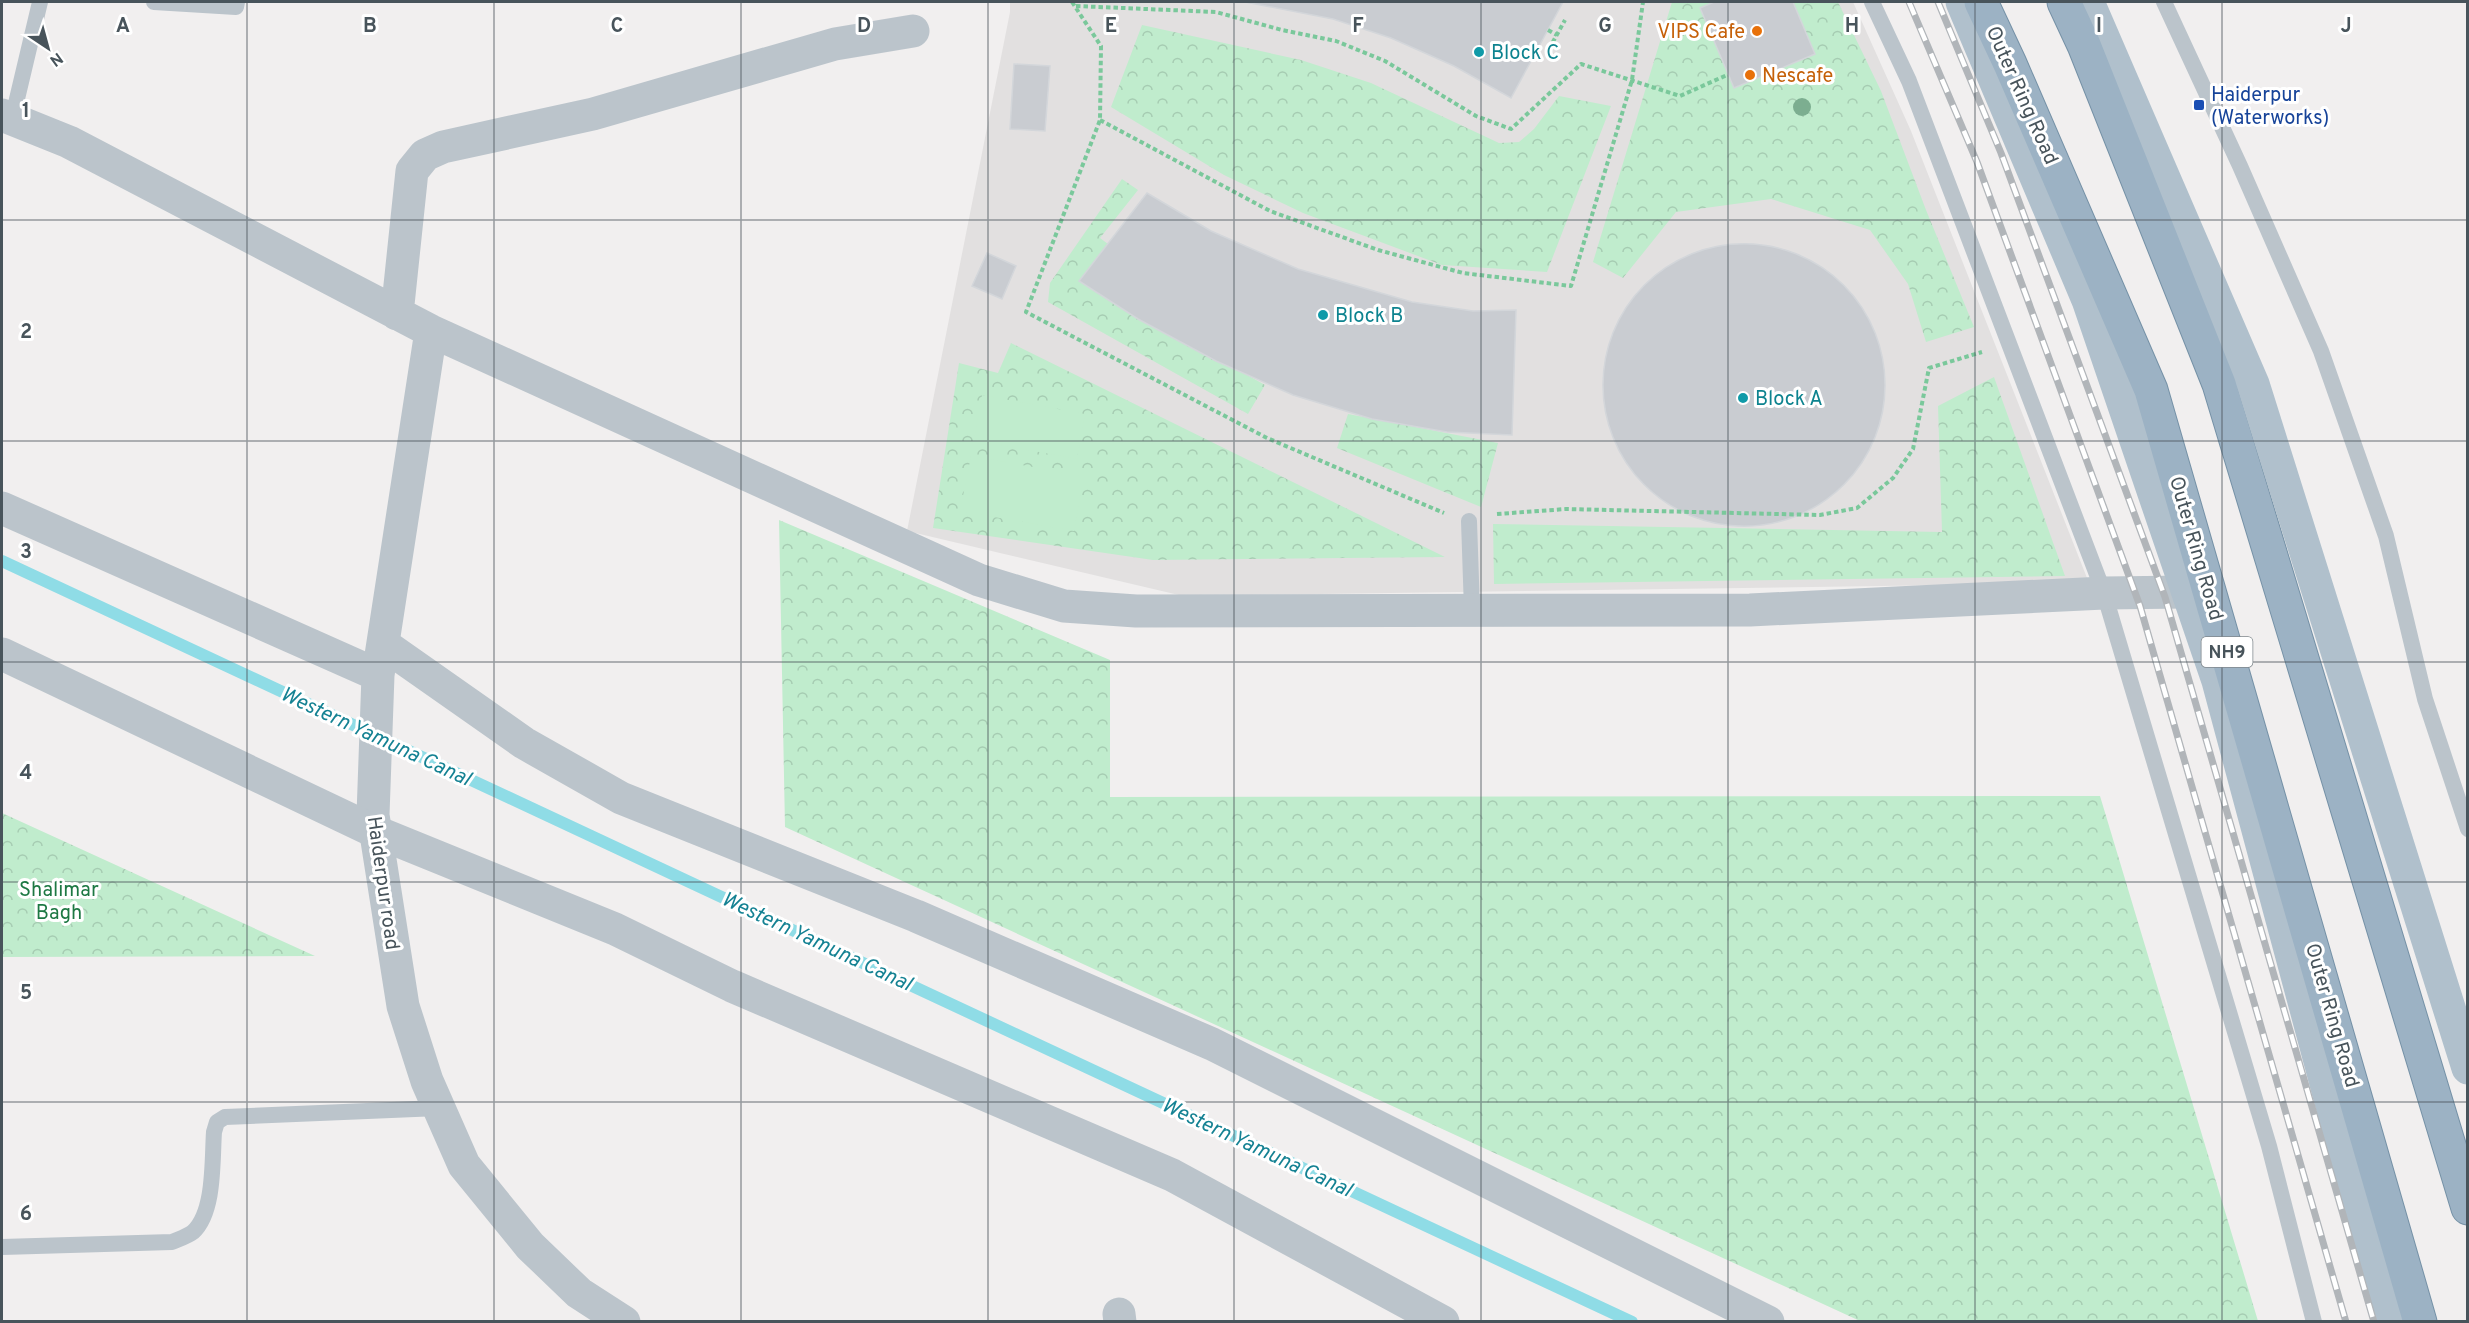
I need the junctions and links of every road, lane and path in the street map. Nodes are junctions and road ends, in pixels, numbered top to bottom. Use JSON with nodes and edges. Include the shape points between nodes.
{"nodes":[{"id":1,"x":40,"y":2,"type":"edge"},
{"id":2,"x":154,"y":2,"type":"edge"},
{"id":3,"x":237,"y":2,"type":"edge"},
{"id":4,"x":1643,"y":2,"type":"edge"},
{"id":5,"x":1872,"y":2,"type":"edge"},
{"id":6,"x":1962,"y":2,"type":"edge"},
{"id":7,"x":1981,"y":2,"type":"edge"},
{"id":8,"x":2064,"y":2,"type":"edge"},
{"id":9,"x":2088,"y":2,"type":"edge"},
{"id":10,"x":2164,"y":2,"type":"edge"},
{"id":11,"x":1074,"y":4,"type":"edge"},
{"id":12,"x":1565,"y":20,"type":"dead end"},
{"id":13,"x":1548,"y":30,"type":"dead end"},
{"id":14,"x":913,"y":31,"type":"dead end"},
{"id":15,"x":1557,"y":35,"type":"junction"},
{"id":16,"x":1549,"y":49,"type":"dead end"},
{"id":17,"x":1727,"y":75,"type":"dead end"},
{"id":18,"x":1632,"y":80,"type":"junction"},
{"id":19,"x":7,"y":117,"type":"edge"},
{"id":20,"x":1100,"y":120,"type":"junction"},
{"id":21,"x":397,"y":314,"type":"junction"},
{"id":22,"x":431,"y":332,"type":"junction"},
{"id":23,"x":2009,"y":344,"type":"junction"},
{"id":24,"x":2,"y":508,"type":"edge"},
{"id":25,"x":1469,"y":521,"type":"junction"},
{"id":26,"x":2187,"y":592,"type":"junction"},
{"id":27,"x":2103,"y":593,"type":"junction"},
{"id":28,"x":1472,"y":610,"type":"junction"},
{"id":29,"x":383,"y":644,"type":"junction"},
{"id":30,"x":2,"y":654,"type":"edge"},
{"id":31,"x":378,"y":675,"type":"junction"},
{"id":32,"x":374,"y":823,"type":"junction"},
{"id":33,"x":2468,"y":829,"type":"edge"},
{"id":34,"x":2468,"y":1068,"type":"edge"},
{"id":35,"x":439,"y":1108,"type":"junction"},
{"id":36,"x":2468,"y":1208,"type":"edge"},
{"id":37,"x":2,"y":1247,"type":"edge"},
{"id":38,"x":578,"y":1307,"type":"edge"},
{"id":39,"x":624,"y":1322,"type":"edge"},
{"id":40,"x":1443,"y":1322,"type":"edge"},
{"id":41,"x":1768,"y":1322,"type":"edge"},
{"id":42,"x":2314,"y":1322,"type":"edge"},
{"id":43,"x":2390,"y":1322,"type":"edge"},
{"id":44,"x":2420,"y":1322,"type":"edge"}],
"edges":[{"from":1,"to":19,"type":"lane"},
{"from":2,"to":3,"type":"lane","via":[[236,7]]},
{"from":4,"to":18,"type":"path"},
{"from":5,"to":23,"type":"lane","via":[[1909,81]]},
{"from":6,"to":26,"type":"main road","name":"Outer Ring Road","via":[[2088,300]]},
{"from":7,"to":44,"type":"highway","name":"Outer Ring Road","number":"NH9","via":[[2151,390]]},
{"from":8,"to":36,"type":"highway","via":[[2085,45],[2219,384]]},
{"from":9,"to":34,"type":"main road","via":[[2253,384]]},
{"from":10,"to":33,"type":"lane","via":[[2321,351],[2386,536],[2425,699]]},
{"from":11,"to":18,"type":"path","via":[[1216,12],[1336,40],[1385,61],[1476,116],[1511,129],[1581,64]]},
{"from":11,"to":20,"type":"path","via":[[1101,46]]},
{"from":12,"to":15,"type":"path"},
{"from":13,"to":15,"type":"path"},
{"from":14,"to":21,"type":"street","via":[[835,44],[593,114],[443,147],[425,155],[412,171]]},
{"from":15,"to":16,"type":"path"},
{"from":17,"to":18,"type":"path","via":[[1680,96]]},
{"from":18,"to":20,"type":"path","via":[[1571,286],[1463,273],[1378,250],[1270,211]]},
{"from":19,"to":21,"type":"street","via":[[69,142]]},
{"from":20,"to":25,"type":"path","via":[[1026,312],[1267,438]]},
{"from":21,"to":22,"type":"street"},
{"from":22,"to":28,"type":"street","via":[[979,580],[1064,606],[1136,610]]},
{"from":22,"to":29,"type":"street","name":"Haiderpur road"},
{"from":23,"to":25,"type":"path","via":[[1929,368],[1913,448],[1893,478],[1857,508],[1820,515],[1566,509],[1502,512]]},
{"from":23,"to":27,"type":"lane"},
{"from":24,"to":31,"type":"street"},
{"from":25,"to":28,"type":"lane"},
{"from":26,"to":27,"type":"street"},
{"from":26,"to":43,"type":"main road","name":"Outer Ring Road","via":[[2218,681]]},
{"from":27,"to":28,"type":"street","via":[[1750,610]]},
{"from":27,"to":42,"type":"lane","via":[[2269,1146]]},
{"from":29,"to":31,"type":"street","name":"Haiderpur road"},
{"from":29,"to":41,"type":"street","via":[[524,743],[621,798],[916,916],[1212,1044]]},
{"from":30,"to":32,"type":"street"},
{"from":31,"to":32,"type":"street","name":"Haiderpur road"},
{"from":32,"to":35,"type":"street","name":"Haiderpur road","via":[[403,1006]]},
{"from":32,"to":40,"type":"street","via":[[615,929],[732,986],[1172,1175]]},
{"from":35,"to":37,"type":"lane","via":[[225,1117],[217,1122],[214,1132],[208,1204],[193,1232],[172,1242]]},
{"from":35,"to":38,"type":"street","name":"Haiderpur road","via":[[464,1165]]},
{"from":38,"to":39,"type":"street","name":"Haiderpur road"}]}
